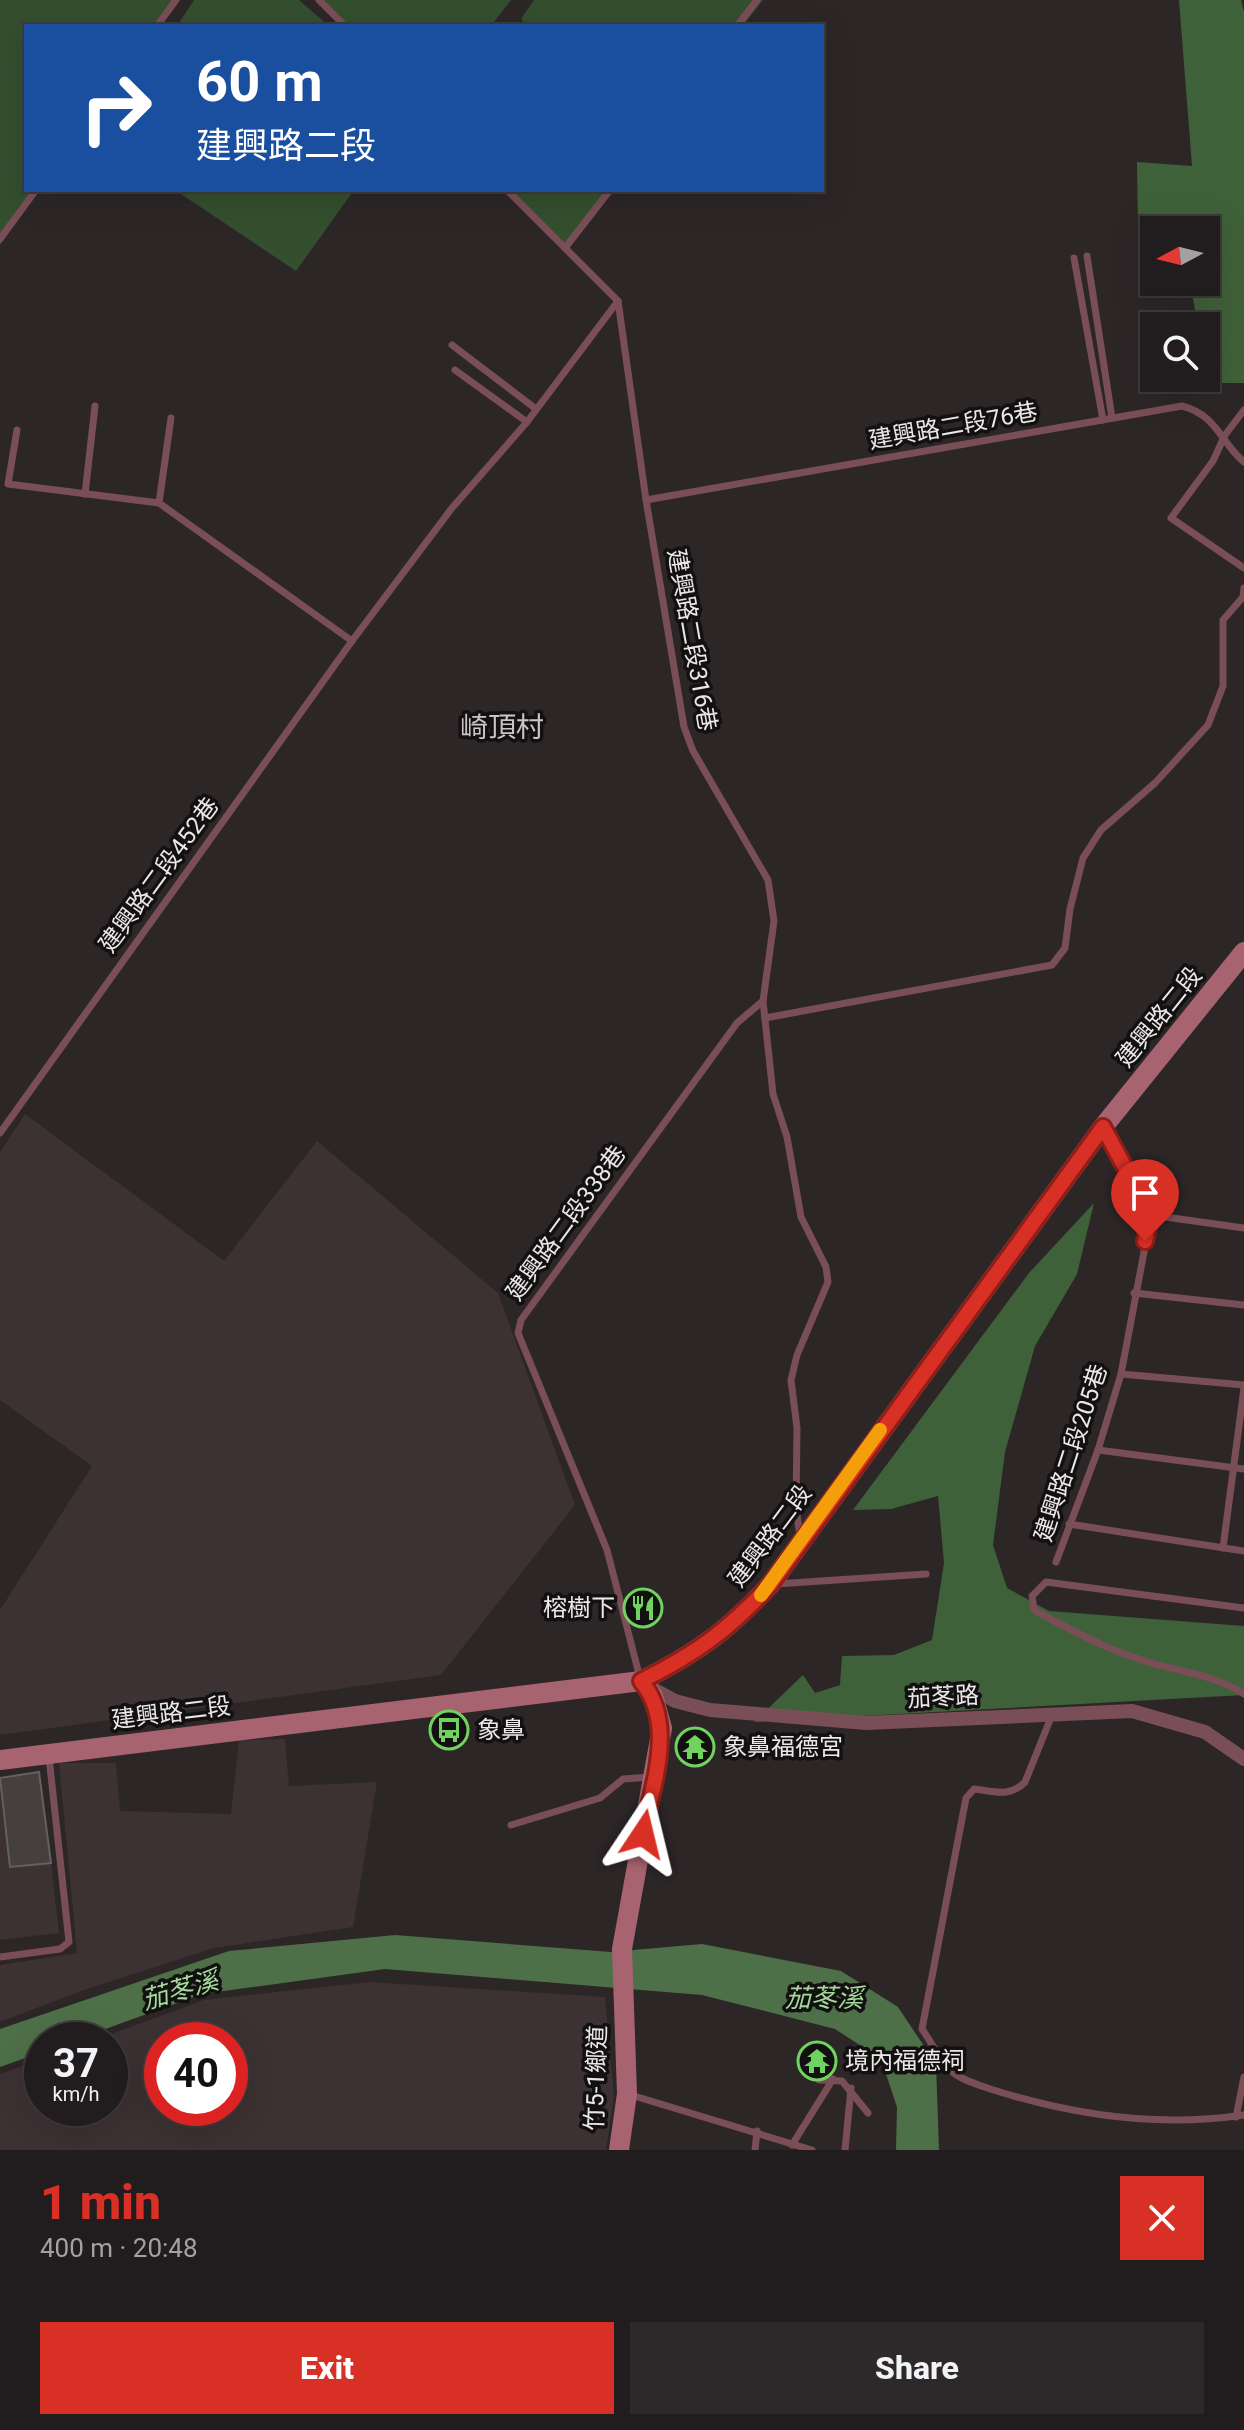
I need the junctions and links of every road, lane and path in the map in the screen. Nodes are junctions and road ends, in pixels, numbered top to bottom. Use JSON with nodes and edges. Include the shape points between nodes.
{"nodes":[{"id":1,"x":176,"y":0,"type":"edge"},
{"id":2,"x":319,"y":0,"type":"edge"},
{"id":3,"x":757,"y":0,"type":"edge"},
{"id":4,"x":158,"y":24,"type":"edge"},
{"id":5,"x":343,"y":24,"type":"edge"},
{"id":6,"x":739,"y":24,"type":"edge"},
{"id":7,"x":35,"y":192,"type":"edge"},
{"id":8,"x":509,"y":192,"type":"edge"},
{"id":9,"x":608,"y":192,"type":"edge"},
{"id":10,"x":0,"y":239,"type":"edge"},
{"id":11,"x":565,"y":248,"type":"junction"},
{"id":12,"x":1087,"y":256,"type":"dead end"},
{"id":13,"x":1074,"y":258,"type":"dead end"},
{"id":14,"x":618,"y":301,"type":"junction"},
{"id":15,"x":452,"y":345,"type":"dead end"},
{"id":16,"x":455,"y":370,"type":"dead end"},
{"id":17,"x":95,"y":406,"type":"dead end"},
{"id":18,"x":536,"y":409,"type":"junction"},
{"id":19,"x":1244,"y":410,"type":"edge"},
{"id":20,"x":171,"y":418,"type":"dead end"},
{"id":21,"x":1112,"y":418,"type":"junction"},
{"id":22,"x":1103,"y":420,"type":"junction"},
{"id":23,"x":527,"y":422,"type":"junction"},
{"id":24,"x":17,"y":430,"type":"dead end"},
{"id":25,"x":1225,"y":435,"type":"junction"},
{"id":26,"x":1244,"y":462,"type":"edge"},
{"id":27,"x":85,"y":494,"type":"junction"},
{"id":28,"x":646,"y":500,"type":"junction"},
{"id":29,"x":159,"y":503,"type":"junction"},
{"id":30,"x":1244,"y":566,"type":"edge"},
{"id":31,"x":1244,"y":588,"type":"edge"},
{"id":32,"x":352,"y":641,"type":"junction"},
{"id":33,"x":1244,"y":952,"type":"edge"},
{"id":34,"x":763,"y":1001,"type":"junction"},
{"id":35,"x":765,"y":1018,"type":"junction"},
{"id":36,"x":1103,"y":1127,"type":"junction"},
{"id":37,"x":0,"y":1133,"type":"edge"},
{"id":38,"x":1151,"y":1215,"type":"junction"},
{"id":39,"x":1244,"y":1228,"type":"edge"},
{"id":40,"x":1134,"y":1293,"type":"junction"},
{"id":41,"x":1244,"y":1305,"type":"edge"},
{"id":42,"x":1121,"y":1374,"type":"junction"},
{"id":43,"x":1244,"y":1386,"type":"edge"},
{"id":44,"x":1098,"y":1450,"type":"junction"},
{"id":45,"x":1234,"y":1467,"type":"junction"},
{"id":46,"x":1244,"y":1469,"type":"edge"},
{"id":47,"x":1069,"y":1524,"type":"junction"},
{"id":48,"x":801,"y":1538,"type":"junction"},
{"id":49,"x":1223,"y":1548,"type":"junction"},
{"id":50,"x":1244,"y":1551,"type":"edge"},
{"id":51,"x":1056,"y":1562,"type":"dead end"},
{"id":52,"x":926,"y":1574,"type":"dead end"},
{"id":53,"x":770,"y":1585,"type":"junction"},
{"id":54,"x":1244,"y":1608,"type":"edge"},
{"id":55,"x":641,"y":1681,"type":"junction"},
{"id":56,"x":1244,"y":1694,"type":"edge"},
{"id":57,"x":1053,"y":1713,"type":"junction"},
{"id":58,"x":48,"y":1754,"type":"junction"},
{"id":59,"x":1244,"y":1759,"type":"edge"},
{"id":60,"x":0,"y":1760,"type":"edge"},
{"id":61,"x":653,"y":1777,"type":"junction"},
{"id":62,"x":511,"y":1825,"type":"dead end"},
{"id":63,"x":0,"y":1957,"type":"edge"},
{"id":64,"x":1244,"y":2077,"type":"edge"},
{"id":65,"x":833,"y":2079,"type":"junction"},
{"id":66,"x":819,"y":2080,"type":"dead end"},
{"id":67,"x":851,"y":2088,"type":"junction"},
{"id":68,"x":627,"y":2094,"type":"junction"},
{"id":69,"x":868,"y":2113,"type":"dead end"},
{"id":70,"x":1240,"y":2116,"type":"edge"},
{"id":71,"x":757,"y":2131,"type":"junction"},
{"id":72,"x":792,"y":2145,"type":"junction"},
{"id":73,"x":619,"y":2150,"type":"edge"},
{"id":74,"x":755,"y":2150,"type":"edge"},
{"id":75,"x":812,"y":2150,"type":"edge"},
{"id":76,"x":845,"y":2150,"type":"edge"}],
"edges":[{"from":1,"to":4,"type":"lane"},
{"from":2,"to":5,"type":"lane"},
{"from":3,"to":6,"type":"lane"},
{"from":7,"to":10,"type":"lane"},
{"from":8,"to":11,"type":"lane"},
{"from":9,"to":11,"type":"lane"},
{"from":11,"to":14,"type":"lane"},
{"from":12,"to":21,"type":"lane"},
{"from":13,"to":22,"type":"lane"},
{"from":14,"to":18,"type":"lane","name":"建興路二段452巷"},
{"from":14,"to":28,"type":"lane","name":"建興路二段316巷"},
{"from":15,"to":18,"type":"lane"},
{"from":16,"to":23,"type":"lane"},
{"from":17,"to":27,"type":"lane"},
{"from":18,"to":23,"type":"lane","name":"建興路二段452巷"},
{"from":19,"to":25,"type":"lane"},
{"from":20,"to":29,"type":"lane"},
{"from":21,"to":22,"type":"lane","name":"建興路二段76巷"},
{"from":21,"to":25,"type":"lane","name":"建興路二段76巷","via":[[1182,406],[1195,409]]},
{"from":22,"to":28,"type":"lane","name":"建興路二段76巷"},
{"from":23,"to":32,"type":"lane","name":"建興路二段452巷","via":[[452,508]]},
{"from":24,"to":27,"type":"lane","via":[[8,484]]},
{"from":25,"to":26,"type":"lane","name":"建興路二段76巷"},
{"from":25,"to":30,"type":"lane","via":[[1213,461],[1171,518]]},
{"from":27,"to":29,"type":"lane"},
{"from":28,"to":34,"type":"lane","name":"建興路二段316巷","via":[[684,727],[768,880],[774,921]]},
{"from":29,"to":32,"type":"lane"},
{"from":31,"to":35,"type":"lane","via":[[1243,597],[1223,620],[1223,686],[1208,725],[1163,775],[1101,830],[1083,858],[1065,948],[1052,965]]},
{"from":32,"to":37,"type":"lane","name":"建興路二段452巷"},
{"from":33,"to":36,"type":"street","name":"建興路二段"},
{"from":34,"to":35,"type":"lane","name":"建興路二段316巷"},
{"from":34,"to":55,"type":"lane","name":"建興路二段338巷","via":[[737,1023],[521,1320],[518,1333],[607,1550]]},
{"from":35,"to":48,"type":"lane","name":"建興路二段316巷","via":[[773,1094],[787,1137],[796,1200],[828,1282],[791,1380]]},
{"from":36,"to":38,"type":"lane"},
{"from":36,"to":48,"type":"street","name":"建興路二段"},
{"from":38,"to":39,"type":"lane"},
{"from":38,"to":40,"type":"lane","name":"建興路二段205巷"},
{"from":40,"to":41,"type":"lane"},
{"from":40,"to":42,"type":"lane","name":"建興路二段205巷"},
{"from":42,"to":43,"type":"lane"},
{"from":42,"to":44,"type":"lane","name":"建興路二段205巷"},
{"from":43,"to":45,"type":"lane"},
{"from":44,"to":45,"type":"lane"},
{"from":44,"to":47,"type":"lane","name":"建興路二段205巷"},
{"from":45,"to":46,"type":"lane"},
{"from":45,"to":49,"type":"lane"},
{"from":47,"to":49,"type":"lane"},
{"from":47,"to":51,"type":"lane","name":"建興路二段205巷"},
{"from":48,"to":53,"type":"street","name":"建興路二段"},
{"from":49,"to":50,"type":"lane"},
{"from":52,"to":53,"type":"lane"},
{"from":53,"to":55,"type":"street","name":"建興路二段","via":[[693,1655]]},
{"from":54,"to":56,"type":"lane","via":[[1046,1582],[1032,1596],[1034,1610],[1084,1637],[1155,1664],[1202,1673]]},
{"from":55,"to":57,"type":"street","name":"茄苳路","via":[[675,1701],[710,1710],[866,1723]]},
{"from":55,"to":58,"type":"street","name":"建興路二段"},
{"from":55,"to":61,"type":"street","via":[[653,1696],[662,1728]]},
{"from":57,"to":59,"type":"street","name":"茄苳路","via":[[1132,1711],[1205,1732]]},
{"from":57,"to":70,"type":"lane","via":[[1019,1788],[1009,1793],[974,1789],[966,1798],[922,2029],[954,2073],[1043,2105],[1193,2121]]},
{"from":58,"to":60,"type":"street","name":"建興路二段"},
{"from":58,"to":63,"type":"lane","via":[[69,1942],[60,1949]]},
{"from":61,"to":62,"type":"lane","via":[[623,1779],[600,1798]]},
{"from":61,"to":68,"type":"street","name":"竹5-1鄉道","via":[[622,1949]]},
{"from":64,"to":70,"type":"lane"},
{"from":65,"to":66,"type":"lane"},
{"from":65,"to":67,"type":"lane"},
{"from":65,"to":72,"type":"lane"},
{"from":67,"to":69,"type":"lane"},
{"from":67,"to":76,"type":"lane"},
{"from":68,"to":71,"type":"lane"},
{"from":68,"to":73,"type":"street","name":"竹5-1鄉道"},
{"from":71,"to":72,"type":"lane"},
{"from":71,"to":74,"type":"lane"},
{"from":72,"to":75,"type":"lane"}]}
